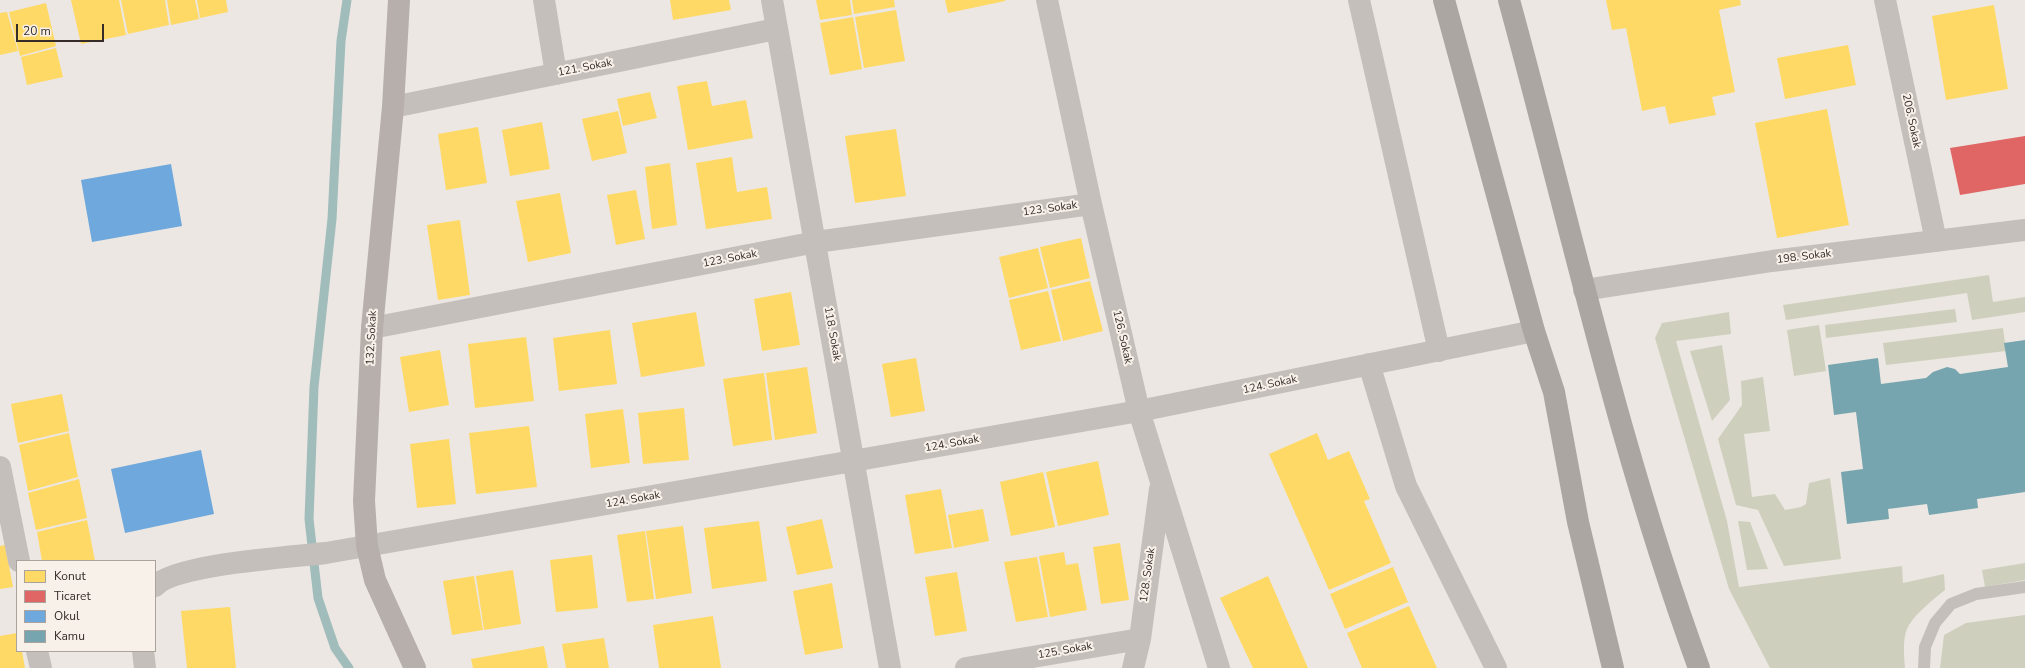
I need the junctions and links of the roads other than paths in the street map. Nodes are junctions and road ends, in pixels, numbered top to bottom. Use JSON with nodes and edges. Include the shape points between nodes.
{"nodes":[{"id":1,"x":399,"y":0,"type":"edge"},
{"id":2,"x":544,"y":0,"type":"edge"},
{"id":3,"x":772,"y":0,"type":"edge"},
{"id":4,"x":1047,"y":0,"type":"edge"},
{"id":5,"x":1359,"y":0,"type":"edge"},
{"id":6,"x":1444,"y":0,"type":"edge"},
{"id":7,"x":1509,"y":0,"type":"edge"},
{"id":8,"x":1885,"y":0,"type":"edge"},
{"id":9,"x":776,"y":29,"type":"junction"},
{"id":10,"x":556,"y":74,"type":"junction"},
{"id":11,"x":393,"y":107,"type":"junction"},
{"id":12,"x":1091,"y":204,"type":"junction"},
{"id":13,"x":2025,"y":230,"type":"edge"},
{"id":14,"x":1936,"y":241,"type":"junction"},
{"id":15,"x":816,"y":242,"type":"junction"},
{"id":16,"x":1584,"y":290,"type":"junction"},
{"id":17,"x":372,"y":328,"type":"junction"},
{"id":18,"x":1534,"y":331,"type":"junction"},
{"id":19,"x":1439,"y":350,"type":"junction"},
{"id":20,"x":1369,"y":364,"type":"junction"},
{"id":21,"x":1139,"y":411,"type":"junction"},
{"id":22,"x":853,"y":461,"type":"junction"},
{"id":23,"x":0,"y":467,"type":"edge"},
{"id":24,"x":1161,"y":482,"type":"junction"},
{"id":25,"x":367,"y":546,"type":"junction"},
{"id":26,"x":19,"y":560,"type":"edge"},
{"id":27,"x":156,"y":585,"type":"edge"},
{"id":28,"x":2025,"y":587,"type":"edge"},
{"id":29,"x":1140,"y":639,"type":"junction"},
{"id":30,"x":37,"y":652,"type":"edge"},
{"id":31,"x":143,"y":652,"type":"edge"},
{"id":32,"x":41,"y":668,"type":"edge"},
{"id":33,"x":145,"y":668,"type":"edge"},
{"id":34,"x":415,"y":668,"type":"edge"},
{"id":35,"x":890,"y":668,"type":"edge"},
{"id":36,"x":966,"y":668,"type":"edge"},
{"id":37,"x":1133,"y":668,"type":"edge"},
{"id":38,"x":1219,"y":668,"type":"edge"},
{"id":39,"x":1496,"y":668,"type":"edge"},
{"id":40,"x":1613,"y":668,"type":"edge"},
{"id":41,"x":1699,"y":668,"type":"edge"},
{"id":42,"x":1924,"y":668,"type":"edge"}],
"edges":[{"from":1,"to":11,"type":"main road","name":"132. Sokak"},
{"from":2,"to":10,"type":"street"},
{"from":3,"to":9,"type":"street","name":"118. Sokak"},
{"from":4,"to":12,"type":"street","name":"126. Sokak"},
{"from":5,"to":19,"type":"street"},
{"from":6,"to":18,"type":"highway"},
{"from":7,"to":16,"type":"highway"},
{"from":8,"to":14,"type":"street","name":"206. Sokak"},
{"from":9,"to":10,"type":"street","name":"121. Sokak"},
{"from":9,"to":15,"type":"street","name":"118. Sokak"},
{"from":10,"to":11,"type":"street","name":"121. Sokak"},
{"from":11,"to":17,"type":"main road","name":"132. Sokak"},
{"from":12,"to":15,"type":"street","name":"123. Sokak"},
{"from":12,"to":21,"type":"street","name":"126. Sokak"},
{"from":13,"to":14,"type":"street","name":"198. Sokak"},
{"from":14,"to":16,"type":"street","name":"198. Sokak","via":[[1772,261]]},
{"from":15,"to":17,"type":"street","name":"123. Sokak"},
{"from":15,"to":22,"type":"street","name":"118. Sokak"},
{"from":16,"to":41,"type":"highway","via":[[1618,417],[1682,623]]},
{"from":17,"to":25,"type":"main road","name":"132. Sokak","via":[[364,501]]},
{"from":18,"to":19,"type":"street","name":"124. Sokak"},
{"from":18,"to":40,"type":"highway","via":[[1554,392],[1578,522]]},
{"from":19,"to":20,"type":"street","name":"124. Sokak"},
{"from":20,"to":21,"type":"street","name":"124. Sokak"},
{"from":20,"to":39,"type":"street","via":[[1406,486]]},
{"from":21,"to":22,"type":"street","name":"124. Sokak"},
{"from":21,"to":24,"type":"street","name":"126. Sokak"},
{"from":22,"to":25,"type":"street","name":"124. Sokak"},
{"from":22,"to":35,"type":"street","name":"118. Sokak"},
{"from":23,"to":26,"type":"street"},
{"from":24,"to":29,"type":"street","name":"128. Sokak"},
{"from":24,"to":38,"type":"street","name":"126. Sokak"},
{"from":25,"to":27,"type":"street","name":"124. Sokak","via":[[326,554],[211,567],[180,573]]},
{"from":25,"to":34,"type":"main road","name":"132. Sokak","via":[[375,580]]},
{"from":28,"to":42,"type":"lane","via":[[1976,594],[1951,604],[1935,623],[1925,647]]},
{"from":29,"to":36,"type":"street","name":"125. Sokak"},
{"from":29,"to":37,"type":"street","name":"128. Sokak"},
{"from":30,"to":32,"type":"street"},
{"from":31,"to":33,"type":"street"}]}
